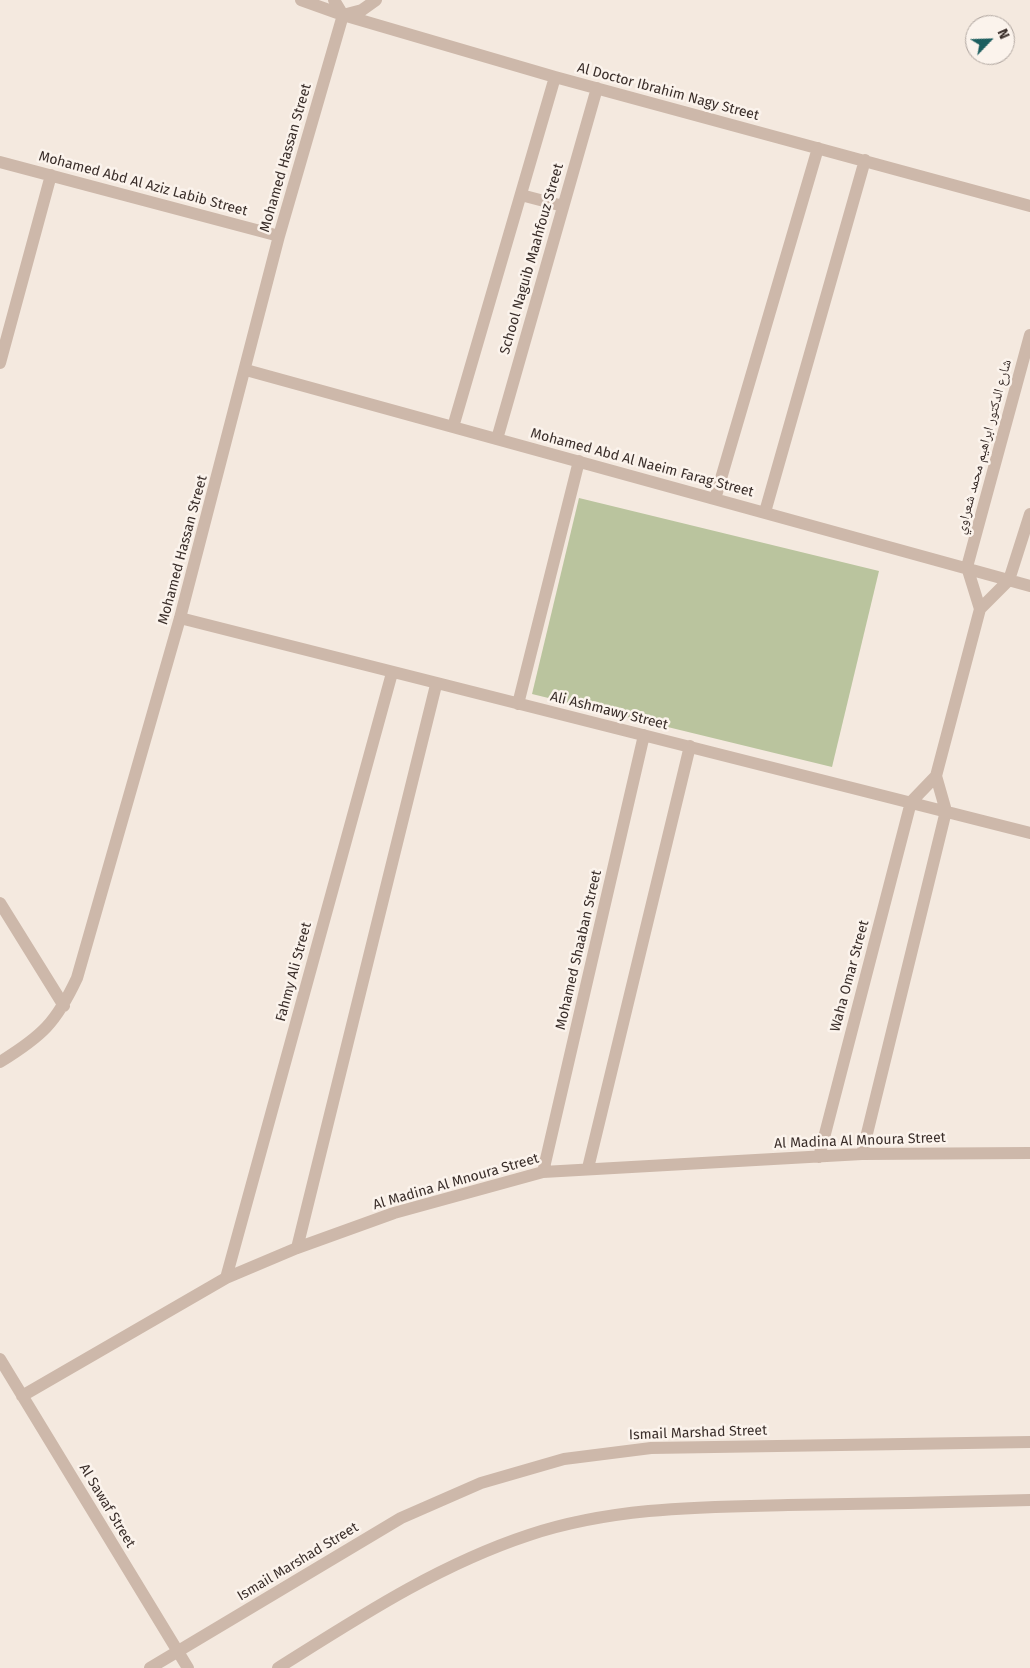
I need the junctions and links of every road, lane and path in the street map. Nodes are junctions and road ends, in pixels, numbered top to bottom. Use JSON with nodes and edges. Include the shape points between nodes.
{"nodes":[{"id":1,"x":301,"y":0,"type":"edge"},
{"id":2,"x":334,"y":0,"type":"edge"},
{"id":3,"x":376,"y":0,"type":"edge"},
{"id":4,"x":344,"y":15,"type":"junction"},
{"id":5,"x":555,"y":77,"type":"junction"},
{"id":6,"x":596,"y":88,"type":"junction"},
{"id":7,"x":818,"y":148,"type":"junction"},
{"id":8,"x":865,"y":160,"type":"junction"},
{"id":9,"x":0,"y":162,"type":"edge"},
{"id":10,"x":51,"y":175,"type":"junction"},
{"id":11,"x":521,"y":195,"type":"junction"},
{"id":12,"x":563,"y":206,"type":"junction"},
{"id":13,"x":1030,"y":206,"type":"edge"},
{"id":14,"x":279,"y":236,"type":"junction"},
{"id":15,"x":1030,"y":335,"type":"edge"},
{"id":16,"x":0,"y":363,"type":"edge"},
{"id":17,"x":246,"y":370,"type":"junction"},
{"id":18,"x":453,"y":427,"type":"junction"},
{"id":19,"x":497,"y":439,"type":"junction"},
{"id":20,"x":579,"y":461,"type":"junction"},
{"id":21,"x":715,"y":498,"type":"junction"},
{"id":22,"x":765,"y":512,"type":"junction"},
{"id":23,"x":1030,"y":514,"type":"edge"},
{"id":24,"x":968,"y":568,"type":"junction"},
{"id":25,"x":1010,"y":580,"type":"junction"},
{"id":26,"x":1030,"y":586,"type":"edge"},
{"id":27,"x":980,"y":609,"type":"junction"},
{"id":28,"x":180,"y":618,"type":"junction"},
{"id":29,"x":392,"y":673,"type":"junction"},
{"id":30,"x":436,"y":685,"type":"junction"},
{"id":31,"x":518,"y":704,"type":"junction"},
{"id":32,"x":644,"y":735,"type":"junction"},
{"id":33,"x":690,"y":746,"type":"junction"},
{"id":34,"x":936,"y":776,"type":"junction"},
{"id":35,"x":911,"y":802,"type":"junction"},
{"id":36,"x":946,"y":812,"type":"junction"},
{"id":37,"x":1030,"y":833,"type":"edge"},
{"id":38,"x":0,"y":903,"type":"edge"},
{"id":39,"x":64,"y":1006,"type":"junction"},
{"id":40,"x":0,"y":1062,"type":"edge"},
{"id":41,"x":1030,"y":1153,"type":"edge"},
{"id":42,"x":862,"y":1154,"type":"junction"},
{"id":43,"x":819,"y":1157,"type":"junction"},
{"id":44,"x":588,"y":1168,"type":"junction"},
{"id":45,"x":543,"y":1172,"type":"junction"},
{"id":46,"x":297,"y":1248,"type":"junction"},
{"id":47,"x":226,"y":1278,"type":"junction"},
{"id":48,"x":0,"y":1359,"type":"edge"},
{"id":49,"x":22,"y":1396,"type":"junction"},
{"id":50,"x":1030,"y":1442,"type":"edge"},
{"id":51,"x":1030,"y":1500,"type":"edge"},
{"id":52,"x":178,"y":1651,"type":"junction"},
{"id":53,"x":150,"y":1668,"type":"edge"},
{"id":54,"x":188,"y":1668,"type":"edge"},
{"id":55,"x":278,"y":1668,"type":"edge"}],
"edges":[{"from":1,"to":4,"type":"street","name":"Al Doctor Ibrahim Nagy Street"},
{"from":2,"to":4,"type":"street"},
{"from":3,"to":4,"type":"street","via":[[362,10]]},
{"from":4,"to":5,"type":"street","name":"Al Doctor Ibrahim Nagy Street"},
{"from":4,"to":14,"type":"street","name":"Mohamed Hassan Street"},
{"from":5,"to":6,"type":"street","name":"Al Doctor Ibrahim Nagy Street"},
{"from":5,"to":11,"type":"street","name":"School Naguib Maahfouz Street"},
{"from":6,"to":7,"type":"street","name":"Al Doctor Ibrahim Nagy Street"},
{"from":6,"to":12,"type":"street","name":"School Naguib Maahfouz Street"},
{"from":7,"to":8,"type":"street","name":"Al Doctor Ibrahim Nagy Street"},
{"from":7,"to":21,"type":"street"},
{"from":8,"to":13,"type":"street","name":"Al Doctor Ibrahim Nagy Street"},
{"from":8,"to":22,"type":"street"},
{"from":9,"to":10,"type":"street","name":"Mohamed Abd Al Aziz Labib Street"},
{"from":10,"to":14,"type":"street","name":"Mohamed Abd Al Aziz Labib Street"},
{"from":10,"to":16,"type":"street"},
{"from":11,"to":12,"type":"street"},
{"from":11,"to":18,"type":"street","name":"School Naguib Maahfouz Street"},
{"from":12,"to":19,"type":"street","name":"School Naguib Maahfouz Street"},
{"from":14,"to":17,"type":"street","name":"Mohamed Hassan Street"},
{"from":15,"to":24,"type":"street","name":"شارع الدكتور ابراهيم محمد شعراوي"},
{"from":17,"to":18,"type":"street","name":"Mohamed Abd Al Naeim Farag Street"},
{"from":17,"to":28,"type":"street","name":"Mohamed Hassan Street"},
{"from":18,"to":19,"type":"street","name":"Mohamed Abd Al Naeim Farag Street"},
{"from":19,"to":20,"type":"street","name":"Mohamed Abd Al Naeim Farag Street"},
{"from":20,"to":21,"type":"street","name":"Mohamed Abd Al Naeim Farag Street"},
{"from":20,"to":31,"type":"street"},
{"from":21,"to":22,"type":"street","name":"Mohamed Abd Al Naeim Farag Street"},
{"from":22,"to":24,"type":"street","name":"Mohamed Abd Al Naeim Farag Street"},
{"from":23,"to":25,"type":"street"},
{"from":24,"to":25,"type":"street","name":"Mohamed Abd Al Naeim Farag Street"},
{"from":24,"to":27,"type":"street"},
{"from":25,"to":26,"type":"street","name":"Mohamed Abd Al Naeim Farag Street"},
{"from":25,"to":27,"type":"street"},
{"from":27,"to":34,"type":"street"},
{"from":28,"to":29,"type":"street","name":"Ali Ashmawy Street"},
{"from":28,"to":39,"type":"street","name":"Mohamed Hassan Street","via":[[77,978]]},
{"from":29,"to":30,"type":"street","name":"Ali Ashmawy Street"},
{"from":29,"to":47,"type":"street","name":"Fahmy Ali Street"},
{"from":30,"to":31,"type":"street","name":"Ali Ashmawy Street"},
{"from":30,"to":46,"type":"street"},
{"from":31,"to":32,"type":"street","name":"Ali Ashmawy Street"},
{"from":32,"to":33,"type":"street","name":"Ali Ashmawy Street"},
{"from":32,"to":45,"type":"street","name":"Mohamed Shaaban Street"},
{"from":33,"to":35,"type":"street","name":"Ali Ashmawy Street"},
{"from":33,"to":44,"type":"street"},
{"from":34,"to":35,"type":"street"},
{"from":34,"to":36,"type":"street"},
{"from":35,"to":36,"type":"street","name":"Ali Ashmawy Street"},
{"from":35,"to":43,"type":"street","name":"Waha Omar Street"},
{"from":36,"to":37,"type":"street","name":"Ali Ashmawy Street"},
{"from":36,"to":42,"type":"street"},
{"from":38,"to":39,"type":"street"},
{"from":39,"to":40,"type":"street","name":"Mohamed Hassan Street","via":[[50,1026],[32,1042]]},
{"from":41,"to":42,"type":"street","name":"Al Madina Al Mnoura Street"},
{"from":42,"to":43,"type":"street","name":"Al Madina Al Mnoura Street"},
{"from":43,"to":44,"type":"street","name":"Al Madina Al Mnoura Street"},
{"from":44,"to":45,"type":"street","name":"Al Madina Al Mnoura Street"},
{"from":45,"to":46,"type":"street","name":"Al Madina Al Mnoura Street","via":[[394,1213]]},
{"from":46,"to":47,"type":"street","name":"Al Madina Al Mnoura Street"},
{"from":47,"to":49,"type":"street","name":"Al Madina Al Mnoura Street"},
{"from":48,"to":49,"type":"street","name":"Al Sawaf Street"},
{"from":49,"to":52,"type":"street","name":"Al Sawaf Street"},
{"from":50,"to":52,"type":"street","name":"Ismail Marshad Street","via":[[650,1448],[564,1459],[481,1483],[402,1518]]},
{"from":51,"to":55,"type":"street","via":[[667,1508],[598,1517],[530,1534],[465,1558],[403,1590]]},
{"from":52,"to":53,"type":"street","name":"Ismail Marshad Street"},
{"from":52,"to":54,"type":"street","name":"Al Sawaf Street"}]}
